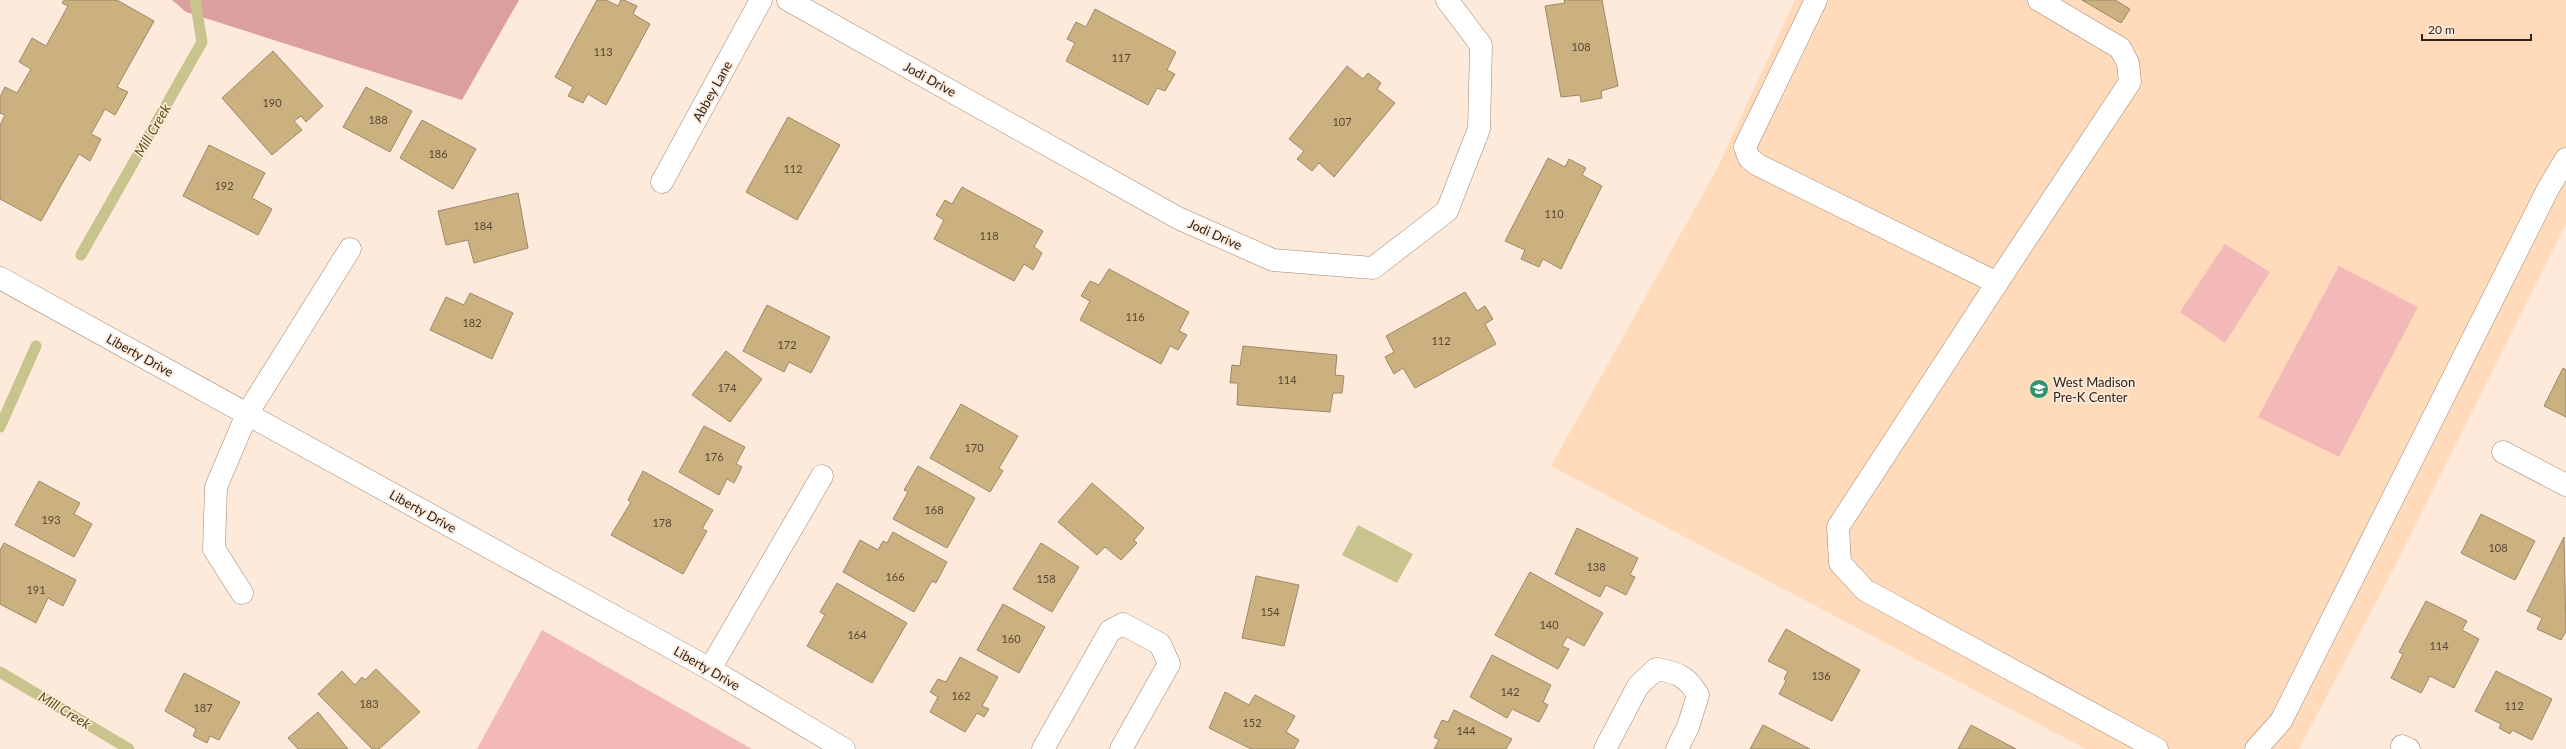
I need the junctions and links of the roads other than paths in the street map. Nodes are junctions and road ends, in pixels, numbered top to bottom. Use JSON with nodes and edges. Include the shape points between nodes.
{"nodes":[{"id":1,"x":761,"y":0,"type":"edge"},
{"id":2,"x":788,"y":0,"type":"edge"},
{"id":3,"x":1447,"y":0,"type":"edge"},
{"id":4,"x":1816,"y":0,"type":"edge"},
{"id":5,"x":2039,"y":0,"type":"edge"},
{"id":6,"x":2566,"y":158,"type":"edge"},
{"id":7,"x":662,"y":182,"type":"dead end"},
{"id":8,"x":350,"y":250,"type":"dead end"},
{"id":9,"x":0,"y":278,"type":"edge"},
{"id":10,"x":1997,"y":283,"type":"junction"},
{"id":11,"x":247,"y":414,"type":"junction"},
{"id":12,"x":2503,"y":452,"type":"dead end"},
{"id":13,"x":822,"y":476,"type":"dead end"},
{"id":14,"x":2566,"y":485,"type":"edge"},
{"id":15,"x":242,"y":592,"type":"dead end"},
{"id":16,"x":710,"y":669,"type":"junction"},
{"id":17,"x":844,"y":749,"type":"edge"},
{"id":18,"x":1043,"y":749,"type":"edge"},
{"id":19,"x":1121,"y":749,"type":"edge"},
{"id":20,"x":1605,"y":749,"type":"edge"},
{"id":21,"x":1676,"y":749,"type":"edge"},
{"id":22,"x":2157,"y":749,"type":"edge"},
{"id":23,"x":2256,"y":749,"type":"edge"}],
"edges":[{"from":1,"to":7,"type":"street","name":"Abbey Lane"},
{"from":2,"to":3,"type":"street","name":"Jodi Drive","via":[[1192,224],[1273,260],[1373,268],[1447,211],[1479,129],[1481,45]]},
{"from":4,"to":10,"type":"street","via":[[1745,147],[1749,158],[1758,165]]},
{"from":5,"to":10,"type":"street","via":[[2120,48],[2128,63],[2130,82]]},
{"from":6,"to":23,"type":"street","via":[[2549,187],[2280,721]]},
{"from":8,"to":11,"type":"street"},
{"from":9,"to":11,"type":"street","name":"Liberty Drive"},
{"from":10,"to":22,"type":"street","via":[[1838,527],[1840,563],[1865,590]]},
{"from":11,"to":15,"type":"street","via":[[216,487],[214,549]]},
{"from":11,"to":16,"type":"street","name":"Liberty Drive"},
{"from":12,"to":14,"type":"street"},
{"from":13,"to":16,"type":"street"},
{"from":16,"to":17,"type":"street","name":"Liberty Drive"},
{"from":18,"to":19,"type":"street","via":[[1110,631],[1123,624],[1160,644],[1169,664]]},
{"from":20,"to":21,"type":"street","via":[[1638,686],[1656,669],[1676,672],[1693,686],[1698,695],[1688,727]]}]}
